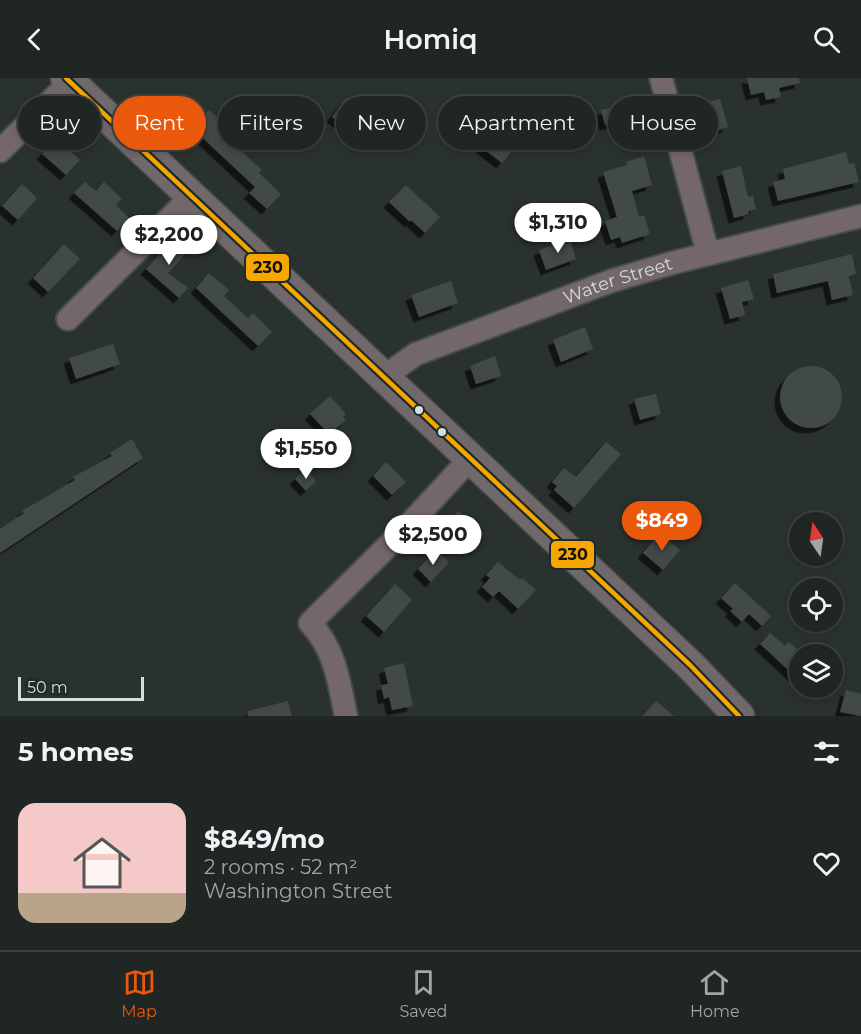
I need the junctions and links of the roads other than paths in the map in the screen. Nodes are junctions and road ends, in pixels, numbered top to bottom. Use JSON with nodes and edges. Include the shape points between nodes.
{"nodes":[{"id":1,"x":661,"y":78,"type":"edge"},
{"id":2,"x":68,"y":80,"type":"edge"},
{"id":3,"x":0,"y":151,"type":"edge"},
{"id":4,"x":192,"y":196,"type":"junction"},
{"id":5,"x":861,"y":216,"type":"edge"},
{"id":6,"x":708,"y":254,"type":"junction"},
{"id":7,"x":68,"y":319,"type":"dead end"},
{"id":8,"x":386,"y":379,"type":"junction"},
{"id":9,"x":470,"y":459,"type":"junction"},
{"id":10,"x":346,"y":716,"type":"edge"},
{"id":11,"x":739,"y":716,"type":"edge"}],
"edges":[{"from":1,"to":6,"type":"street"},
{"from":2,"to":3,"type":"street"},
{"from":2,"to":4,"type":"main road"},
{"from":4,"to":7,"type":"street"},
{"from":4,"to":8,"type":"main road"},
{"from":5,"to":6,"type":"street","name":"Water Street"},
{"from":6,"to":8,"type":"street","name":"Water Street","via":[[594,286],[426,350],[407,360]]},
{"from":8,"to":9,"type":"main road"},
{"from":9,"to":10,"type":"street","via":[[310,623],[327,643]]},
{"from":9,"to":11,"type":"main road","via":[[690,665]]}]}
